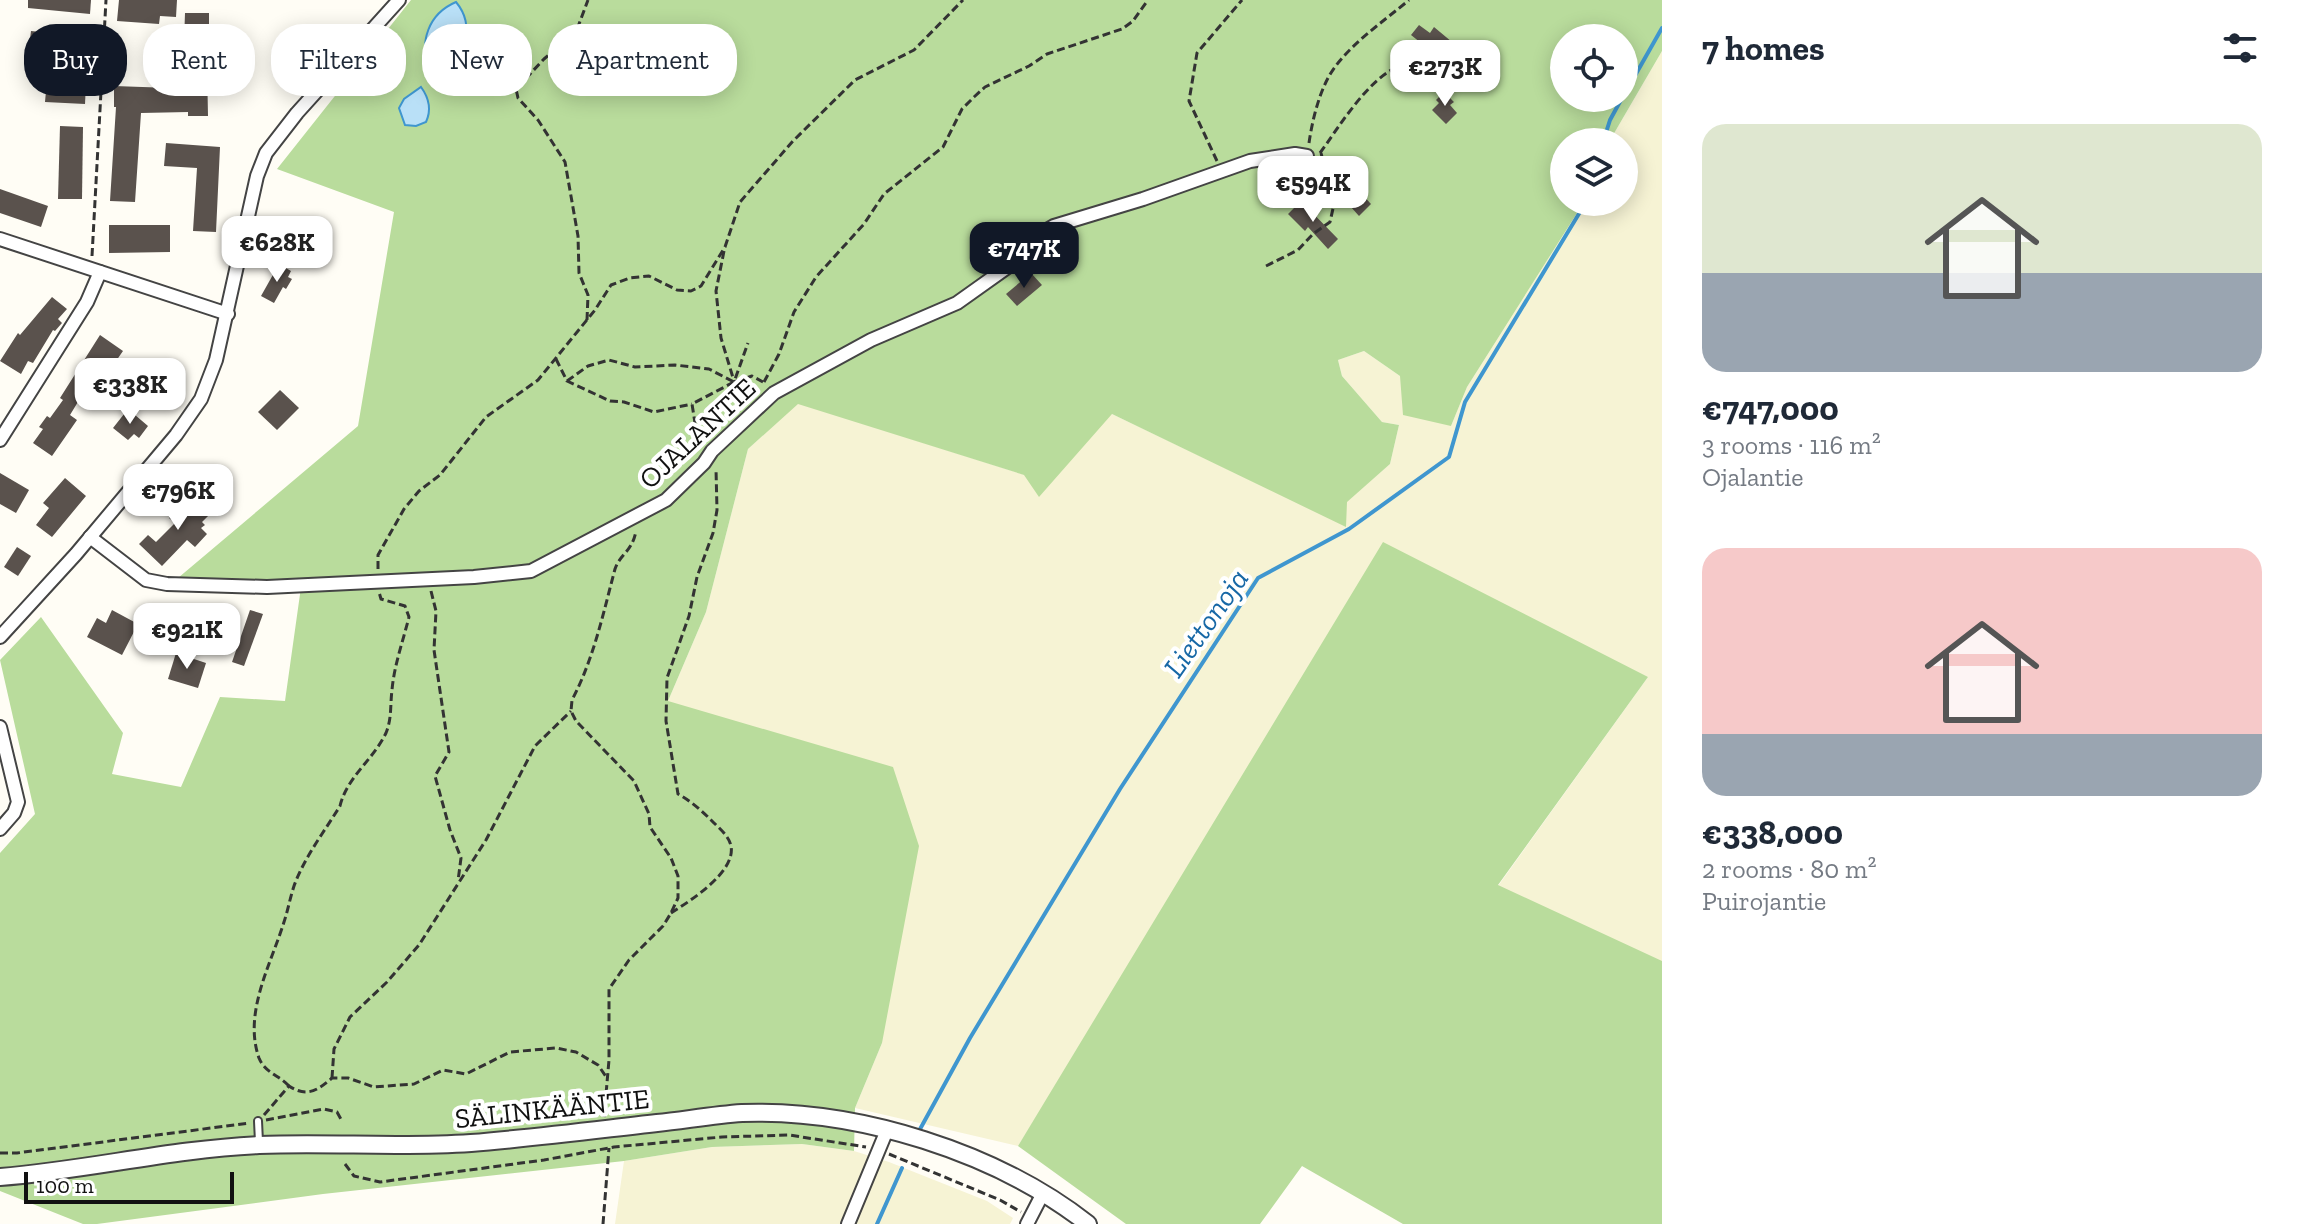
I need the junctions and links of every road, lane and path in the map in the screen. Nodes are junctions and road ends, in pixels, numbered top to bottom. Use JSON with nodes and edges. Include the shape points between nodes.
{"nodes":[{"id":1,"x":106,"y":0,"type":"edge"},
{"id":2,"x":399,"y":0,"type":"edge"},
{"id":3,"x":588,"y":0,"type":"edge"},
{"id":4,"x":963,"y":0,"type":"edge"},
{"id":5,"x":1148,"y":0,"type":"edge"},
{"id":6,"x":1242,"y":0,"type":"edge"},
{"id":7,"x":1409,"y":0,"type":"edge"},
{"id":8,"x":1425,"y":65,"type":"dead end"},
{"id":9,"x":1321,"y":153,"type":"junction"},
{"id":10,"x":1307,"y":156,"type":"junction"},
{"id":11,"x":1221,"y":171,"type":"junction"},
{"id":12,"x":0,"y":239,"type":"edge"},
{"id":13,"x":725,"y":247,"type":"junction"},
{"id":14,"x":1266,"y":266,"type":"dead end"},
{"id":15,"x":95,"y":270,"type":"junction"},
{"id":16,"x":228,"y":314,"type":"junction"},
{"id":17,"x":587,"y":320,"type":"junction"},
{"id":18,"x":748,"y":343,"type":"dead end"},
{"id":19,"x":556,"y":359,"type":"junction"},
{"id":20,"x":567,"y":381,"type":"junction"},
{"id":21,"x":734,"y":382,"type":"junction"},
{"id":22,"x":764,"y":382,"type":"junction"},
{"id":23,"x":774,"y":393,"type":"junction"},
{"id":24,"x":692,"y":404,"type":"junction"},
{"id":25,"x":0,"y":440,"type":"edge"},
{"id":26,"x":712,"y":451,"type":"junction"},
{"id":27,"x":704,"y":463,"type":"junction"},
{"id":28,"x":639,"y":516,"type":"junction"},
{"id":29,"x":90,"y":537,"type":"junction"},
{"id":30,"x":428,"y":579,"type":"junction"},
{"id":31,"x":376,"y":582,"type":"junction"},
{"id":32,"x":0,"y":637,"type":"edge"},
{"id":33,"x":571,"y":711,"type":"junction"},
{"id":34,"x":0,"y":727,"type":"edge"},
{"id":35,"x":0,"y":829,"type":"edge"},
{"id":36,"x":457,"y":883,"type":"junction"},
{"id":37,"x":671,"y":913,"type":"junction"},
{"id":38,"x":332,"y":1078,"type":"junction"},
{"id":39,"x":607,"y":1078,"type":"junction"},
{"id":40,"x":289,"y":1086,"type":"junction"},
{"id":41,"x":258,"y":1121,"type":"junction"},
{"id":42,"x":342,"y":1121,"type":"dead end"},
{"id":43,"x":607,"y":1129,"type":"junction"},
{"id":44,"x":887,"y":1130,"type":"junction"},
{"id":45,"x":259,"y":1145,"type":"junction"},
{"id":46,"x":611,"y":1148,"type":"junction"},
{"id":47,"x":880,"y":1150,"type":"junction"},
{"id":48,"x":0,"y":1153,"type":"edge"},
{"id":49,"x":345,"y":1164,"type":"dead end"},
{"id":50,"x":0,"y":1177,"type":"edge"},
{"id":51,"x":1043,"y":1193,"type":"junction"},
{"id":52,"x":1028,"y":1220,"type":"edge"},
{"id":53,"x":603,"y":1224,"type":"edge"},
{"id":54,"x":848,"y":1224,"type":"edge"},
{"id":55,"x":1088,"y":1224,"type":"edge"}],
"edges":[{"from":1,"to":15,"type":"path"},
{"from":2,"to":16,"type":"street","via":[[266,153]]},
{"from":3,"to":17,"type":"path","via":[[576,32],[516,89],[565,162],[579,273],[588,295]]},
{"from":4,"to":13,"type":"path","via":[[914,50],[855,80],[817,114],[740,202]]},
{"from":5,"to":22,"type":"path","via":[[1122,29],[1047,54],[974,97],[943,147],[884,194],[816,277],[794,312]]},
{"from":6,"to":11,"type":"path","via":[[1197,53],[1189,101]]},
{"from":7,"to":10,"type":"path","via":[[1355,46],[1329,77],[1312,123]]},
{"from":8,"to":9,"type":"path","via":[[1401,65],[1380,78]]},
{"from":9,"to":10,"type":"path"},
{"from":9,"to":14,"type":"path","via":[[1334,204],[1330,222],[1298,250]]},
{"from":10,"to":11,"type":"street","name":"OJALANTIE","via":[[1250,161]]},
{"from":11,"to":23,"type":"street","name":"OJALANTIE","via":[[1054,226],[957,303],[871,340]]},
{"from":12,"to":15,"type":"street"},
{"from":13,"to":17,"type":"path","via":[[701,286],[677,290],[649,276],[630,278],[611,285]]},
{"from":13,"to":21,"type":"path","via":[[716,291],[721,338]]},
{"from":15,"to":16,"type":"street"},
{"from":15,"to":25,"type":"street","via":[[87,302]]},
{"from":16,"to":29,"type":"street","via":[[201,399]]},
{"from":17,"to":19,"type":"path"},
{"from":18,"to":21,"type":"path"},
{"from":19,"to":20,"type":"path"},
{"from":19,"to":31,"type":"path","via":[[486,417],[440,475],[404,509],[378,555]]},
{"from":20,"to":21,"type":"path","via":[[588,366],[609,360],[635,367],[709,369]]},
{"from":20,"to":24,"type":"path","via":[[610,401],[654,412]]},
{"from":21,"to":22,"type":"path","via":[[752,376]]},
{"from":21,"to":24,"type":"path"},
{"from":22,"to":23,"type":"path"},
{"from":23,"to":26,"type":"street","name":"OJALANTIE"},
{"from":24,"to":27,"type":"path"},
{"from":26,"to":27,"type":"street","name":"OJALANTIE"},
{"from":26,"to":37,"type":"path","via":[[717,510],[689,616],[669,667],[666,721],[678,794],[719,828],[730,842],[731,854],[709,886]]},
{"from":27,"to":28,"type":"street","name":"OJALANTIE","via":[[666,500]]},
{"from":28,"to":30,"type":"street","name":"OJALANTIE","via":[[531,571]]},
{"from":28,"to":33,"type":"path","via":[[633,546],[616,564],[596,643]]},
{"from":29,"to":31,"type":"street","name":"OJALANTIE","via":[[146,580],[167,584]]},
{"from":29,"to":32,"type":"street"},
{"from":30,"to":31,"type":"street","name":"OJALANTIE"},
{"from":30,"to":36,"type":"path","via":[[436,611],[434,650],[449,752],[435,776],[461,858]]},
{"from":31,"to":40,"type":"path","via":[[381,599],[405,606],[409,617],[392,691],[393,712],[294,885],[254,1025],[260,1060]]},
{"from":33,"to":36,"type":"path","via":[[535,746]]},
{"from":33,"to":37,"type":"path","via":[[634,781],[650,827],[678,876],[678,898]]},
{"from":34,"to":35,"type":"street","via":[[18,802]]},
{"from":36,"to":38,"type":"path","via":[[419,945],[350,1017],[334,1049]]},
{"from":37,"to":39,"type":"path","via":[[609,989]]},
{"from":38,"to":39,"type":"path","via":[[374,1087],[414,1084],[443,1070],[466,1074],[510,1052],[556,1048],[576,1052],[598,1065]]},
{"from":38,"to":40,"type":"path","via":[[317,1092]]},
{"from":39,"to":43,"type":"path"},
{"from":40,"to":41,"type":"path"},
{"from":41,"to":42,"type":"path","via":[[324,1109],[337,1112]]},
{"from":41,"to":45,"type":"lane"},
{"from":41,"to":48,"type":"path"},
{"from":43,"to":44,"type":"street","name":"SÄLINKÄÄNTIE","via":[[740,1113],[796,1114]]},
{"from":43,"to":45,"type":"street","name":"SÄLINKÄÄNTIE","via":[[415,1147]]},
{"from":43,"to":46,"type":"path"},
{"from":44,"to":47,"type":"street"},
{"from":44,"to":51,"type":"street","name":"SÄLINKÄÄNTIE","via":[[949,1149]]},
{"from":45,"to":50,"type":"street","name":"SÄLINKÄÄNTIE"},
{"from":46,"to":47,"type":"path","via":[[789,1135]]},
{"from":46,"to":49,"type":"path","via":[[380,1182],[354,1176]]},
{"from":46,"to":53,"type":"path"},
{"from":47,"to":52,"type":"path","via":[[1000,1200]]},
{"from":47,"to":54,"type":"street"},
{"from":51,"to":52,"type":"street"},
{"from":51,"to":55,"type":"street","name":"SÄLINKÄÄNTIE"}]}
